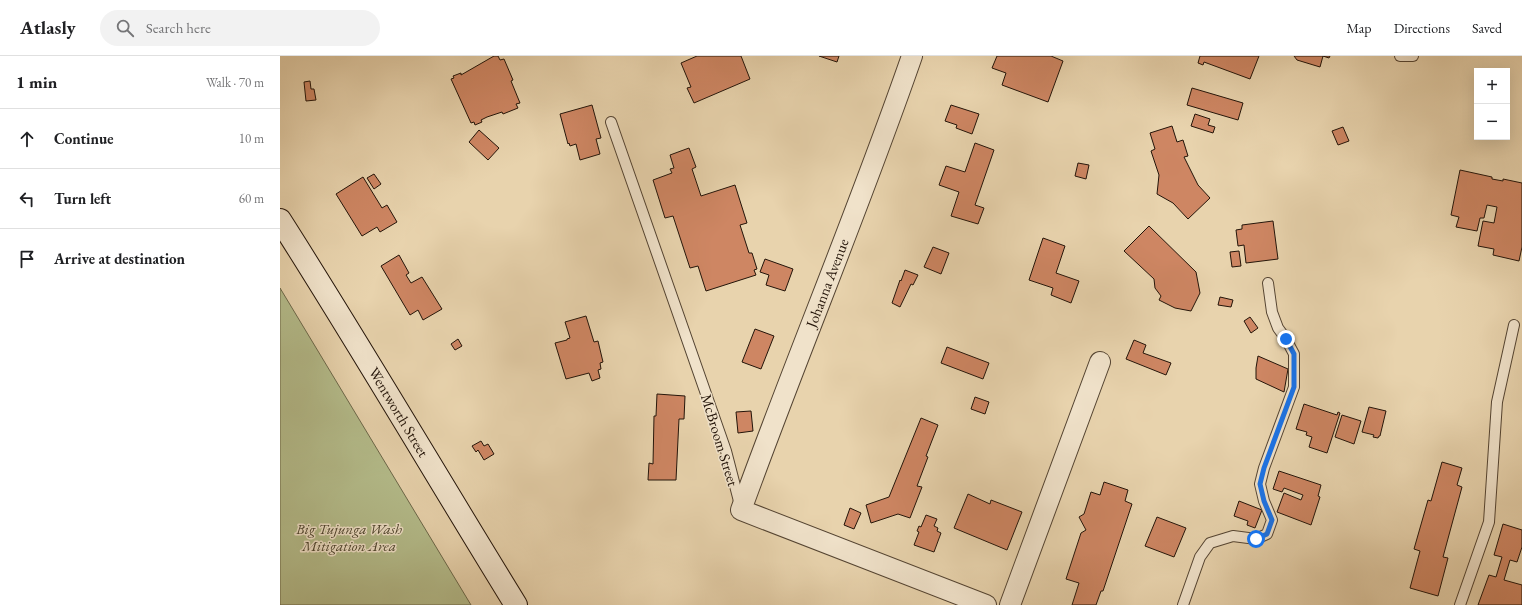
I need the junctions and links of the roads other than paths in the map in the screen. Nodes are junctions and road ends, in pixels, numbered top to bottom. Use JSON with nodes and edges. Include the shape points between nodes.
{"nodes":[{"id":1,"x":912,"y":56,"type":"edge"},
{"id":2,"x":1400,"y":56,"type":"edge"},
{"id":3,"x":1413,"y":56,"type":"edge"},
{"id":4,"x":611,"y":122,"type":"dead end"},
{"id":5,"x":280,"y":220,"type":"edge"},
{"id":6,"x":1268,"y":283,"type":"dead end"},
{"id":7,"x":1514,"y":325,"type":"dead end"},
{"id":8,"x":1100,"y":362,"type":"dead end"},
{"id":9,"x":741,"y":510,"type":"junction"},
{"id":10,"x":516,"y":605,"type":"edge"},
{"id":11,"x":986,"y":605,"type":"edge"},
{"id":12,"x":1010,"y":605,"type":"edge"},
{"id":13,"x":1183,"y":605,"type":"edge"},
{"id":14,"x":1460,"y":605,"type":"edge"}],
"edges":[{"from":1,"to":9,"type":"street","name":"Johanna Avenue","via":[[881,145]]},
{"from":2,"to":3,"type":"lane"},
{"from":4,"to":9,"type":"lane","name":"McBroom Street","via":[[726,451]]},
{"from":5,"to":10,"type":"main road","name":"Wentworth Street"},
{"from":6,"to":13,"type":"lane","via":[[1272,312],[1278,328],[1294,354],[1294,387],[1260,484],[1272,520],[1267,534],[1256,539],[1233,536],[1210,543],[1200,557]]},
{"from":7,"to":14,"type":"lane","via":[[1497,402],[1489,522]]},
{"from":8,"to":12,"type":"street"},
{"from":9,"to":11,"type":"street"}]}
